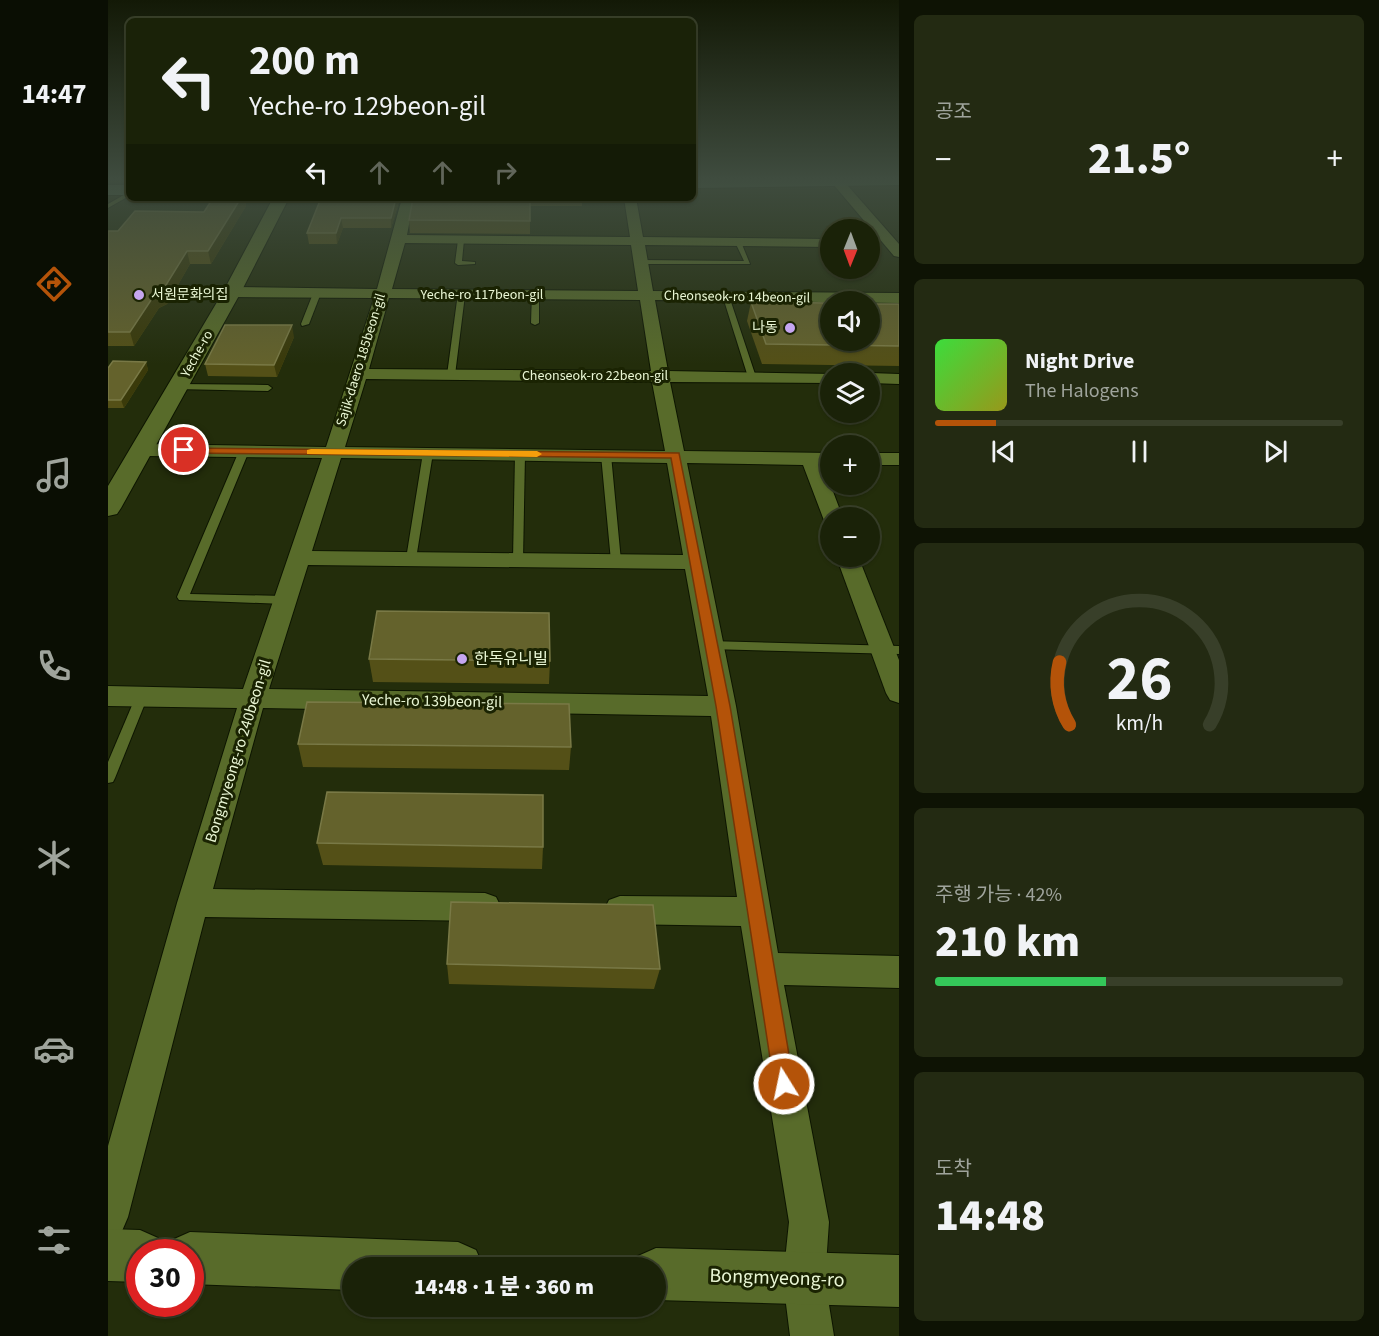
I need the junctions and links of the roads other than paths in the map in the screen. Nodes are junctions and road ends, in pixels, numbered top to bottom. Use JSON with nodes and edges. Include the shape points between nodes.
{"nodes":[{"id":1,"x":259,"y":240,"type":"edge"},
{"id":2,"x":399,"y":240,"type":"edge"},
{"id":3,"x":461,"y":240,"type":"edge"},
{"id":4,"x":522,"y":240,"type":"edge"},
{"id":5,"x":637,"y":241,"type":"junction"},
{"id":6,"x":738,"y":242,"type":"junction"},
{"id":7,"x":820,"y":243,"type":"edge"},
{"id":8,"x":641,"y":262,"type":"junction"},
{"id":9,"x":473,"y":263,"type":"dead end"},
{"id":10,"x":232,"y":292,"type":"junction"},
{"id":11,"x":317,"y":293,"type":"junction"},
{"id":12,"x":381,"y":294,"type":"junction"},
{"id":13,"x":461,"y":294,"type":"junction"},
{"id":14,"x":534,"y":295,"type":"junction"},
{"id":15,"x":647,"y":296,"type":"junction"},
{"id":16,"x":725,"y":296,"type":"junction"},
{"id":17,"x":899,"y":298,"type":"edge"},
{"id":18,"x":535,"y":323,"type":"dead end"},
{"id":19,"x":305,"y":324,"type":"dead end"},
{"id":20,"x":359,"y":374,"type":"junction"},
{"id":21,"x":451,"y":375,"type":"junction"},
{"id":22,"x":660,"y":376,"type":"junction"},
{"id":23,"x":752,"y":377,"type":"junction"},
{"id":24,"x":820,"y":378,"type":"edge"},
{"id":25,"x":880,"y":378,"type":"edge"},
{"id":26,"x":899,"y":379,"type":"edge"},
{"id":27,"x":179,"y":387,"type":"junction"},
{"id":28,"x":267,"y":388,"type":"dead end"},
{"id":29,"x":144,"y":450,"type":"junction"},
{"id":30,"x":244,"y":451,"type":"junction"},
{"id":31,"x":333,"y":452,"type":"junction"},
{"id":32,"x":428,"y":453,"type":"junction"},
{"id":33,"x":520,"y":454,"type":"junction"},
{"id":34,"x":606,"y":455,"type":"junction"},
{"id":35,"x":675,"y":455,"type":"junction"},
{"id":36,"x":810,"y":458,"type":"junction"},
{"id":37,"x":820,"y":458,"type":"edge"},
{"id":38,"x":880,"y":459,"type":"edge"},
{"id":39,"x":899,"y":459,"type":"edge"},
{"id":40,"x":829,"y":507,"type":"edge"},
{"id":41,"x":108,"y":508,"type":"edge"},
{"id":42,"x":298,"y":558,"type":"junction"},
{"id":43,"x":411,"y":559,"type":"junction"},
{"id":44,"x":518,"y":560,"type":"junction"},
{"id":45,"x":616,"y":561,"type":"junction"},
{"id":46,"x":694,"y":562,"type":"junction"},
{"id":47,"x":852,"y":567,"type":"edge"},
{"id":48,"x":284,"y":600,"type":"junction"},
{"id":49,"x":709,"y":645,"type":"junction"},
{"id":50,"x":891,"y":650,"type":"edge"},
{"id":51,"x":899,"y":693,"type":"edge"},
{"id":52,"x":108,"y":696,"type":"edge"},
{"id":53,"x":142,"y":696,"type":"junction"},
{"id":54,"x":253,"y":698,"type":"junction"},
{"id":55,"x":723,"y":706,"type":"junction"},
{"id":56,"x":108,"y":778,"type":"edge"},
{"id":57,"x":193,"y":903,"type":"junction"},
{"id":58,"x":516,"y":908,"type":"edge"},
{"id":59,"x":588,"y":909,"type":"edge"},
{"id":60,"x":755,"y":912,"type":"junction"},
{"id":61,"x":764,"y":969,"type":"junction"},
{"id":62,"x":899,"y":972,"type":"edge"},
{"id":63,"x":108,"y":1217,"type":"edge"},
{"id":64,"x":108,"y":1255,"type":"edge"},
{"id":65,"x":126,"y":1256,"type":"edge"},
{"id":66,"x":204,"y":1259,"type":"edge"},
{"id":67,"x":342,"y":1264,"type":"edge"},
{"id":68,"x":666,"y":1274,"type":"edge"},
{"id":69,"x":804,"y":1280,"type":"junction"},
{"id":70,"x":899,"y":1281,"type":"edge"},
{"id":71,"x":812,"y":1336,"type":"edge"}],
"edges":[{"from":1,"to":10,"type":"street","name":"Yeche-ro"},
{"from":2,"to":12,"type":"street","name":"Sajik-daero 185beon-gil"},
{"from":3,"to":9,"type":"lane","via":[[458,263]]},
{"from":4,"to":5,"type":"street"},
{"from":5,"to":6,"type":"street"},
{"from":5,"to":8,"type":"street"},
{"from":6,"to":7,"type":"street"},
{"from":6,"to":8,"type":"lane","via":[[748,263]]},
{"from":8,"to":15,"type":"street"},
{"from":10,"to":11,"type":"street","name":"Yeche-ro 117beon-gil"},
{"from":10,"to":27,"type":"street","name":"Yeche-ro"},
{"from":11,"to":12,"type":"street","name":"Yeche-ro 117beon-gil"},
{"from":11,"to":19,"type":"lane"},
{"from":12,"to":13,"type":"street","name":"Yeche-ro 117beon-gil"},
{"from":12,"to":20,"type":"street","name":"Sajik-daero 185beon-gil"},
{"from":13,"to":14,"type":"street","name":"Yeche-ro 117beon-gil"},
{"from":13,"to":21,"type":"lane"},
{"from":14,"to":15,"type":"street","name":"Yeche-ro 117beon-gil"},
{"from":14,"to":18,"type":"lane"},
{"from":15,"to":16,"type":"street","name":"Cheonseok-ro 14beon-gil"},
{"from":15,"to":22,"type":"street"},
{"from":16,"to":17,"type":"street","name":"Cheonseok-ro 14beon-gil"},
{"from":16,"to":23,"type":"lane"},
{"from":20,"to":21,"type":"street","name":"Cheonseok-ro 22beon-gil"},
{"from":20,"to":31,"type":"street","name":"Sajik-daero 185beon-gil"},
{"from":21,"to":22,"type":"street","name":"Cheonseok-ro 22beon-gil"},
{"from":22,"to":23,"type":"street","name":"Cheonseok-ro 22beon-gil"},
{"from":22,"to":35,"type":"street"},
{"from":23,"to":24,"type":"street","name":"Cheonseok-ro 22beon-gil"},
{"from":25,"to":26,"type":"street"},
{"from":27,"to":28,"type":"lane"},
{"from":27,"to":29,"type":"street","name":"Yeche-ro"},
{"from":29,"to":30,"type":"street"},
{"from":29,"to":41,"type":"street","name":"Yeche-ro"},
{"from":30,"to":31,"type":"street"},
{"from":30,"to":48,"type":"lane","via":[[183,597]]},
{"from":31,"to":32,"type":"street"},
{"from":31,"to":42,"type":"street","name":"Bongmyeong-ro 240beon-gil"},
{"from":32,"to":33,"type":"street"},
{"from":32,"to":43,"type":"lane"},
{"from":33,"to":34,"type":"street"},
{"from":33,"to":44,"type":"lane"},
{"from":34,"to":35,"type":"street"},
{"from":34,"to":45,"type":"lane"},
{"from":35,"to":36,"type":"street"},
{"from":35,"to":46,"type":"street"},
{"from":36,"to":37,"type":"street"},
{"from":36,"to":40,"type":"street"},
{"from":38,"to":39,"type":"street"},
{"from":42,"to":43,"type":"street"},
{"from":42,"to":48,"type":"street","name":"Bongmyeong-ro 240beon-gil"},
{"from":43,"to":44,"type":"street"},
{"from":44,"to":45,"type":"street"},
{"from":45,"to":46,"type":"street"},
{"from":46,"to":49,"type":"street"},
{"from":47,"to":50,"type":"street"},
{"from":48,"to":54,"type":"street","name":"Bongmyeong-ro 240beon-gil"},
{"from":49,"to":50,"type":"lane"},
{"from":49,"to":55,"type":"street"},
{"from":50,"to":51,"type":"street"},
{"from":52,"to":53,"type":"street","name":"Yeche-ro 139beon-gil"},
{"from":53,"to":54,"type":"street","name":"Yeche-ro 139beon-gil"},
{"from":53,"to":56,"type":"lane"},
{"from":54,"to":55,"type":"street","name":"Yeche-ro 139beon-gil"},
{"from":54,"to":57,"type":"street","name":"Bongmyeong-ro 240beon-gil"},
{"from":55,"to":60,"type":"street"},
{"from":57,"to":58,"type":"street"},
{"from":57,"to":63,"type":"street","name":"Bongmyeong-ro 240beon-gil"},
{"from":59,"to":60,"type":"street"},
{"from":60,"to":61,"type":"street"},
{"from":61,"to":62,"type":"street"},
{"from":61,"to":69,"type":"street","via":[[809,1222]]},
{"from":64,"to":65,"type":"street"},
{"from":66,"to":67,"type":"street"},
{"from":68,"to":69,"type":"street","name":"Bongmyeong-ro"},
{"from":69,"to":70,"type":"street","name":"Bongmyeong-ro"},
{"from":69,"to":71,"type":"street"}]}
